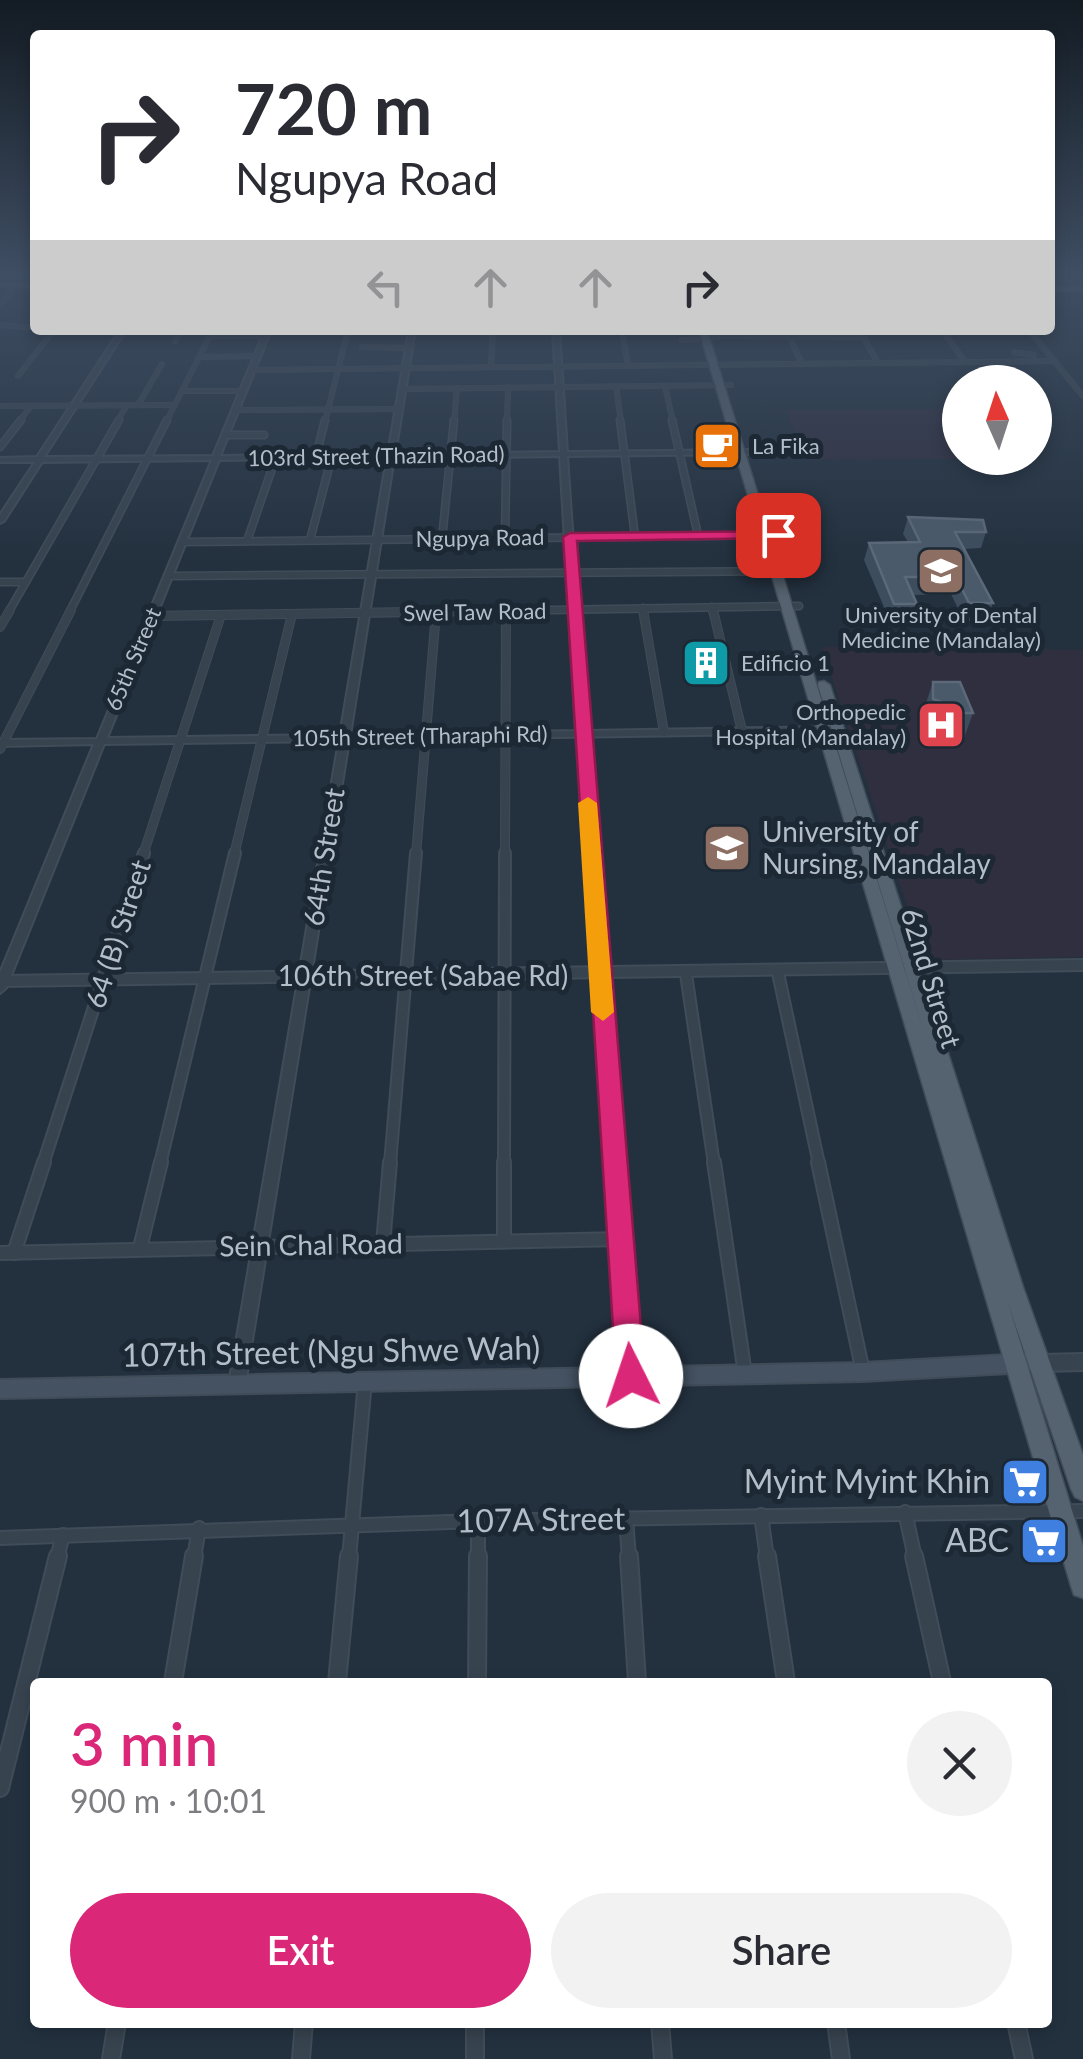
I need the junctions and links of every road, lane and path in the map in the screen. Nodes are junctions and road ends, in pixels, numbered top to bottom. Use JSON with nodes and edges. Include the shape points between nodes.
{"nodes":[{"id":1,"x":24,"y":368,"type":"edge"},
{"id":2,"x":98,"y":368,"type":"edge"},
{"id":3,"x":160,"y":368,"type":"edge"},
{"id":4,"x":194,"y":368,"type":"edge"},
{"id":5,"x":400,"y":368,"type":"edge"},
{"id":6,"x":406,"y":368,"type":"edge"},
{"id":7,"x":558,"y":368,"type":"edge"},
{"id":8,"x":721,"y":368,"type":"edge"},
{"id":9,"x":1061,"y":368,"type":"edge"},
{"id":10,"x":338,"y":369,"type":"junction"},
{"id":11,"x":252,"y":370,"type":"joint"},
{"id":12,"x":18,"y":376,"type":"dead end"},
{"id":13,"x":560,"y":386,"type":"junction"},
{"id":14,"x":616,"y":386,"type":"junction"},
{"id":15,"x":665,"y":386,"type":"junction"},
{"id":16,"x":726,"y":386,"type":"junction"},
{"id":17,"x":508,"y":387,"type":"junction"},
{"id":18,"x":404,"y":388,"type":"junction"},
{"id":19,"x":457,"y":388,"type":"junction"},
{"id":20,"x":243,"y":390,"type":"junction"},
{"id":21,"x":182,"y":391,"type":"junction"},
{"id":22,"x":1083,"y":396,"type":"edge"},
{"id":23,"x":126,"y":405,"type":"junction"},
{"id":24,"x":138,"y":405,"type":"junction"},
{"id":25,"x":175,"y":405,"type":"junction"},
{"id":26,"x":0,"y":406,"type":"edge"},
{"id":27,"x":31,"y":406,"type":"junction"},
{"id":28,"x":73,"y":406,"type":"junction"},
{"id":29,"x":328,"y":409,"type":"junction"},
{"id":30,"x":401,"y":409,"type":"junction"},
{"id":31,"x":235,"y":410,"type":"junction"},
{"id":32,"x":225,"y":435,"type":"junction"},
{"id":33,"x":264,"y":435,"type":"dead end"},
{"id":34,"x":0,"y":448,"type":"edge"},
{"id":35,"x":746,"y":452,"type":"junction"},
{"id":36,"x":681,"y":453,"type":"junction"},
{"id":37,"x":623,"y":454,"type":"junction"},
{"id":38,"x":506,"y":455,"type":"junction"},
{"id":39,"x":565,"y":455,"type":"junction"},
{"id":40,"x":276,"y":456,"type":"junction"},
{"id":41,"x":316,"y":456,"type":"junction"},
{"id":42,"x":332,"y":456,"type":"junction"},
{"id":43,"x":393,"y":456,"type":"junction"},
{"id":44,"x":451,"y":456,"type":"junction"},
{"id":45,"x":148,"y":458,"type":"junction"},
{"id":46,"x":215,"y":458,"type":"junction"},
{"id":47,"x":38,"y":459,"type":"junction"},
{"id":48,"x":96,"y":459,"type":"junction"},
{"id":49,"x":0,"y":460,"type":"edge"},
{"id":50,"x":1,"y":518,"type":"edge"},
{"id":51,"x":698,"y":535,"type":"junction"},
{"id":52,"x":772,"y":535,"type":"junction"},
{"id":53,"x":634,"y":536,"type":"junction"},
{"id":54,"x":570,"y":537,"type":"junction"},
{"id":55,"x":442,"y":538,"type":"junction"},
{"id":56,"x":505,"y":538,"type":"junction"},
{"id":57,"x":379,"y":539,"type":"junction"},
{"id":58,"x":310,"y":540,"type":"junction"},
{"id":59,"x":247,"y":541,"type":"junction"},
{"id":60,"x":182,"y":542,"type":"junction"},
{"id":61,"x":782,"y":571,"type":"junction"},
{"id":62,"x":572,"y":572,"type":"junction"},
{"id":63,"x":373,"y":574,"type":"junction"},
{"id":64,"x":168,"y":576,"type":"junction"},
{"id":65,"x":0,"y":582,"type":"edge"},
{"id":66,"x":26,"y":582,"type":"junction"},
{"id":67,"x":793,"y":606,"type":"junction"},
{"id":68,"x":712,"y":607,"type":"junction"},
{"id":69,"x":643,"y":608,"type":"junction"},
{"id":70,"x":575,"y":610,"type":"junction"},
{"id":71,"x":436,"y":612,"type":"junction"},
{"id":72,"x":506,"y":612,"type":"junction"},
{"id":73,"x":222,"y":614,"type":"junction"},
{"id":74,"x":292,"y":614,"type":"junction"},
{"id":75,"x":365,"y":614,"type":"junction"},
{"id":76,"x":152,"y":616,"type":"junction"},
{"id":77,"x":0,"y":627,"type":"edge"},
{"id":78,"x":742,"y":730,"type":"junction"},
{"id":79,"x":833,"y":730,"type":"junction"},
{"id":80,"x":664,"y":732,"type":"junction"},
{"id":81,"x":581,"y":734,"type":"junction"},
{"id":82,"x":504,"y":736,"type":"junction"},
{"id":83,"x":426,"y":737,"type":"junction"},
{"id":84,"x":262,"y":738,"type":"junction"},
{"id":85,"x":342,"y":738,"type":"junction"},
{"id":86,"x":180,"y":740,"type":"junction"},
{"id":87,"x":99,"y":741,"type":"junction"},
{"id":88,"x":1,"y":745,"type":"edge"},
{"id":89,"x":1083,"y":965,"type":"edge"},
{"id":90,"x":907,"y":970,"type":"junction"},
{"id":91,"x":686,"y":974,"type":"junction"},
{"id":92,"x":778,"y":974,"type":"junction"},
{"id":93,"x":600,"y":975,"type":"junction"},
{"id":94,"x":404,"y":976,"type":"junction"},
{"id":95,"x":507,"y":976,"type":"junction"},
{"id":96,"x":306,"y":977,"type":"junction"},
{"id":97,"x":206,"y":978,"type":"junction"},
{"id":98,"x":104,"y":980,"type":"junction"},
{"id":99,"x":1,"y":984,"type":"edge"},
{"id":100,"x":622,"y":1239,"type":"junction"},
{"id":101,"x":504,"y":1241,"type":"junction"},
{"id":102,"x":383,"y":1244,"type":"junction"},
{"id":103,"x":260,"y":1247,"type":"junction"},
{"id":104,"x":140,"y":1248,"type":"junction"},
{"id":105,"x":0,"y":1253,"type":"edge"},
{"id":106,"x":14,"y":1253,"type":"junction"},
{"id":107,"x":1015,"y":1362,"type":"junction"},
{"id":108,"x":1083,"y":1362,"type":"edge"},
{"id":109,"x":1040,"y":1363,"type":"junction"},
{"id":110,"x":863,"y":1372,"type":"junction"},
{"id":111,"x":745,"y":1374,"type":"junction"},
{"id":112,"x":631,"y":1376,"type":"junction"},
{"id":113,"x":365,"y":1380,"type":"junction"},
{"id":114,"x":237,"y":1384,"type":"junction"},
{"id":115,"x":0,"y":1389,"type":"edge"},
{"id":116,"x":1083,"y":1488,"type":"edge"},
{"id":117,"x":905,"y":1512,"type":"junction"},
{"id":118,"x":1072,"y":1512,"type":"edge"},
{"id":119,"x":761,"y":1515,"type":"junction"},
{"id":120,"x":626,"y":1518,"type":"junction"},
{"id":121,"x":478,"y":1520,"type":"junction"},
{"id":122,"x":352,"y":1525,"type":"junction"},
{"id":123,"x":199,"y":1528,"type":"junction"},
{"id":124,"x":63,"y":1535,"type":"junction"},
{"id":125,"x":0,"y":1538,"type":"edge"},
{"id":126,"x":1083,"y":1586,"type":"edge"},
{"id":127,"x":175,"y":1678,"type":"edge"},
{"id":128,"x":337,"y":1678,"type":"edge"},
{"id":129,"x":477,"y":1678,"type":"edge"},
{"id":130,"x":637,"y":1678,"type":"edge"},
{"id":131,"x":785,"y":1678,"type":"edge"},
{"id":132,"x":941,"y":1678,"type":"edge"},
{"id":133,"x":0,"y":1788,"type":"edge"},
{"id":134,"x":117,"y":2028,"type":"edge"},
{"id":135,"x":304,"y":2028,"type":"edge"},
{"id":136,"x":476,"y":2028,"type":"edge"},
{"id":137,"x":660,"y":2028,"type":"edge"},
{"id":138,"x":837,"y":2028,"type":"edge"},
{"id":139,"x":1017,"y":2028,"type":"edge"},
{"id":140,"x":112,"y":2059,"type":"edge"},
{"id":141,"x":301,"y":2059,"type":"edge"},
{"id":142,"x":475,"y":2059,"type":"edge"},
{"id":143,"x":662,"y":2059,"type":"edge"},
{"id":144,"x":842,"y":2059,"type":"edge"},
{"id":145,"x":1024,"y":2059,"type":"edge"}],
"edges":[{"from":1,"to":12,"type":"street"},
{"from":2,"to":28,"type":"street"},
{"from":3,"to":24,"type":"street"},
{"from":4,"to":21,"type":"street"},
{"from":5,"to":10,"type":"street"},
{"from":6,"to":18,"type":"street","name":"64th Street"},
{"from":7,"to":13,"type":"street"},
{"from":8,"to":16,"type":"main road","name":"62nd Street"},
{"from":9,"to":22,"type":"street"},
{"from":10,"to":11,"type":"street"},
{"from":10,"to":29,"type":"street"},
{"from":11,"to":20,"type":"street","name":"65th Street"},
{"from":13,"to":14,"type":"street"},
{"from":13,"to":17,"type":"street"},
{"from":13,"to":39,"type":"street"},
{"from":14,"to":15,"type":"street"},
{"from":14,"to":37,"type":"street"},
{"from":15,"to":16,"type":"street"},
{"from":15,"to":36,"type":"street"},
{"from":16,"to":35,"type":"main road","name":"62nd Street"},
{"from":17,"to":19,"type":"street"},
{"from":17,"to":38,"type":"street"},
{"from":18,"to":19,"type":"street"},
{"from":18,"to":30,"type":"street","name":"64th Street"},
{"from":19,"to":44,"type":"street"},
{"from":20,"to":21,"type":"street"},
{"from":20,"to":31,"type":"street","name":"65th Street"},
{"from":21,"to":25,"type":"street"},
{"from":23,"to":24,"type":"street"},
{"from":23,"to":28,"type":"street"},
{"from":23,"to":48,"type":"street"},
{"from":24,"to":25,"type":"street"},
{"from":25,"to":45,"type":"street"},
{"from":26,"to":27,"type":"street"},
{"from":27,"to":28,"type":"street"},
{"from":27,"to":34,"type":"street"},
{"from":28,"to":47,"type":"street"},
{"from":29,"to":30,"type":"street"},
{"from":29,"to":31,"type":"street"},
{"from":29,"to":41,"type":"street"},
{"from":30,"to":43,"type":"street","name":"64th Street"},
{"from":31,"to":32,"type":"street","name":"65th Street"},
{"from":32,"to":33,"type":"street"},
{"from":32,"to":46,"type":"street","name":"65th Street"},
{"from":35,"to":36,"type":"street","name":"103rd Street (Thazin Road)"},
{"from":35,"to":52,"type":"main road","name":"62nd Street"},
{"from":36,"to":37,"type":"street","name":"103rd Street (Thazin Road)"},
{"from":36,"to":51,"type":"street"},
{"from":37,"to":39,"type":"street","name":"103rd Street (Thazin Road)"},
{"from":37,"to":53,"type":"street"},
{"from":38,"to":39,"type":"street","name":"103rd Street (Thazin Road)"},
{"from":38,"to":44,"type":"street","name":"103rd Street (Thazin Road)"},
{"from":38,"to":56,"type":"street"},
{"from":39,"to":54,"type":"street"},
{"from":40,"to":41,"type":"street","name":"103rd Street (Thazin Road)"},
{"from":40,"to":46,"type":"street","name":"103rd Street (Thazin Road)"},
{"from":40,"to":59,"type":"street"},
{"from":41,"to":42,"type":"street","name":"103rd Street (Thazin Road)"},
{"from":42,"to":43,"type":"street","name":"103rd Street (Thazin Road)"},
{"from":42,"to":58,"type":"street"},
{"from":43,"to":44,"type":"street","name":"103rd Street (Thazin Road)"},
{"from":43,"to":57,"type":"street","name":"64th Street"},
{"from":44,"to":55,"type":"street"},
{"from":45,"to":46,"type":"street","name":"103rd Street (Thazin Road)"},
{"from":45,"to":48,"type":"street","name":"103rd Street (Thazin Road)"},
{"from":45,"to":88,"type":"street"},
{"from":46,"to":60,"type":"street","name":"65th Street"},
{"from":47,"to":48,"type":"street","name":"103rd Street (Thazin Road)"},
{"from":47,"to":49,"type":"street","name":"103rd Street (Thazin Road)"},
{"from":47,"to":50,"type":"street"},
{"from":48,"to":66,"type":"street"},
{"from":51,"to":52,"type":"street","name":"Ngupya Road"},
{"from":51,"to":53,"type":"street","name":"Ngupya Road"},
{"from":52,"to":61,"type":"main road","name":"62nd Street"},
{"from":53,"to":54,"type":"street","name":"Ngupya Road"},
{"from":54,"to":56,"type":"street","name":"Ngupya Road"},
{"from":54,"to":62,"type":"street"},
{"from":55,"to":56,"type":"street","name":"Ngupya Road"},
{"from":55,"to":57,"type":"street","name":"Ngupya Road"},
{"from":57,"to":58,"type":"street","name":"Ngupya Road"},
{"from":57,"to":63,"type":"street","name":"64th Street"},
{"from":58,"to":59,"type":"street","name":"Ngupya Road"},
{"from":59,"to":60,"type":"street","name":"Ngupya Road"},
{"from":60,"to":64,"type":"street","name":"65th Street"},
{"from":61,"to":62,"type":"street"},
{"from":61,"to":67,"type":"main road","name":"62nd Street"},
{"from":62,"to":63,"type":"street"},
{"from":62,"to":70,"type":"street"},
{"from":63,"to":64,"type":"street"},
{"from":63,"to":75,"type":"street","name":"64th Street"},
{"from":64,"to":76,"type":"street","name":"65th Street"},
{"from":65,"to":66,"type":"street"},
{"from":66,"to":77,"type":"street"},
{"from":67,"to":68,"type":"street","name":"Swel Taw Road"},
{"from":67,"to":79,"type":"main road","name":"62nd Street"},
{"from":68,"to":69,"type":"street","name":"Swel Taw Road"},
{"from":68,"to":78,"type":"street"},
{"from":69,"to":70,"type":"street","name":"Swel Taw Road"},
{"from":69,"to":80,"type":"street"},
{"from":70,"to":72,"type":"street","name":"Swel Taw Road"},
{"from":70,"to":81,"type":"street"},
{"from":71,"to":72,"type":"street","name":"Swel Taw Road"},
{"from":71,"to":75,"type":"street","name":"Swel Taw Road"},
{"from":71,"to":83,"type":"street"},
{"from":72,"to":82,"type":"street"},
{"from":73,"to":74,"type":"street","name":"Swel Taw Road"},
{"from":73,"to":76,"type":"street","name":"Swel Taw Road"},
{"from":73,"to":86,"type":"street","name":"64 (B) Street"},
{"from":74,"to":75,"type":"street","name":"Swel Taw Road"},
{"from":74,"to":84,"type":"street"},
{"from":75,"to":85,"type":"street","name":"64th Street"},
{"from":76,"to":87,"type":"street","name":"65th Street"},
{"from":78,"to":79,"type":"street","name":"105th Street (Tharaphi Rd)"},
{"from":78,"to":80,"type":"street","name":"105th Street (Tharaphi Rd)"},
{"from":79,"to":90,"type":"main road","name":"62nd Street"},
{"from":80,"to":81,"type":"street","name":"105th Street (Tharaphi Rd)"},
{"from":81,"to":82,"type":"street","name":"105th Street (Tharaphi Rd)"},
{"from":81,"to":93,"type":"street"},
{"from":82,"to":83,"type":"street","name":"105th Street (Tharaphi Rd)"},
{"from":82,"to":95,"type":"street"},
{"from":83,"to":85,"type":"street","name":"105th Street (Tharaphi Rd)"},
{"from":83,"to":94,"type":"street"},
{"from":84,"to":85,"type":"street","name":"105th Street (Tharaphi Rd)"},
{"from":84,"to":86,"type":"street","name":"105th Street (Tharaphi Rd)"},
{"from":84,"to":97,"type":"street"},
{"from":85,"to":96,"type":"street","name":"64th Street"},
{"from":86,"to":87,"type":"street","name":"105th Street (Tharaphi Rd)"},
{"from":86,"to":98,"type":"street","name":"64 (B) Street"},
{"from":87,"to":88,"type":"street","name":"105th Street (Tharaphi Rd)"},
{"from":87,"to":99,"type":"street","name":"65th Street"},
{"from":89,"to":90,"type":"street","name":"106th Street (Sabae Rd)"},
{"from":90,"to":92,"type":"street","name":"106th Street (Sabae Rd)"},
{"from":90,"to":107,"type":"main road","name":"62nd Street"},
{"from":90,"to":109,"type":"main road","name":"62nd Street"},
{"from":91,"to":92,"type":"street","name":"106th Street (Sabae Rd)"},
{"from":91,"to":93,"type":"street","name":"106th Street (Sabae Rd)"},
{"from":91,"to":111,"type":"street"},
{"from":92,"to":110,"type":"street"},
{"from":93,"to":95,"type":"street","name":"106th Street (Sabae Rd)"},
{"from":93,"to":100,"type":"street"},
{"from":94,"to":95,"type":"street","name":"106th Street (Sabae Rd)"},
{"from":94,"to":96,"type":"street","name":"106th Street (Sabae Rd)"},
{"from":94,"to":102,"type":"street"},
{"from":95,"to":101,"type":"street"},
{"from":96,"to":97,"type":"street","name":"106th Street (Sabae Rd)"},
{"from":96,"to":103,"type":"street","name":"64th Street"},
{"from":97,"to":98,"type":"street","name":"106th Street (Sabae Rd)"},
{"from":97,"to":104,"type":"street"},
{"from":98,"to":99,"type":"street","name":"106th Street (Sabae Rd)"},
{"from":98,"to":106,"type":"street","name":"64 (B) Street"},
{"from":100,"to":101,"type":"street","name":"Sein Chal Road"},
{"from":100,"to":112,"type":"street"},
{"from":101,"to":102,"type":"street","name":"Sein Chal Road"},
{"from":102,"to":103,"type":"street","name":"Sein Chal Road"},
{"from":103,"to":104,"type":"street","name":"Sein Chal Road"},
{"from":103,"to":114,"type":"street","name":"64th Street"},
{"from":104,"to":106,"type":"street","name":"Sein Chal Road"},
{"from":105,"to":106,"type":"street","name":"Sein Chal Road"},
{"from":107,"to":109,"type":"main road","name":"107th Street (Ngu Shwe Wah)"},
{"from":107,"to":110,"type":"main road","name":"107th Street (Ngu Shwe Wah)"},
{"from":107,"to":118,"type":"main road","name":"62nd Street"},
{"from":108,"to":109,"type":"street","name":"107th Street (Ngu Shwe Wah)"},
{"from":109,"to":116,"type":"main road","name":"62nd Street"},
{"from":110,"to":111,"type":"main road","name":"107th Street (Ngu Shwe Wah)"},
{"from":111,"to":112,"type":"main road","name":"107th Street (Ngu Shwe Wah)"},
{"from":112,"to":113,"type":"main road","name":"107th Street (Ngu Shwe Wah)"},
{"from":113,"to":114,"type":"main road","name":"107th Street (Ngu Shwe Wah)"},
{"from":113,"to":122,"type":"street"},
{"from":114,"to":115,"type":"main road","name":"107th Street (Ngu Shwe Wah)"},
{"from":117,"to":118,"type":"street","name":"107A Street"},
{"from":117,"to":119,"type":"street","name":"107A Street"},
{"from":117,"to":132,"type":"street"},
{"from":118,"to":126,"type":"main road","name":"62nd Street"},
{"from":119,"to":120,"type":"street","name":"107A Street"},
{"from":119,"to":131,"type":"street"},
{"from":120,"to":121,"type":"street","name":"107A Street"},
{"from":120,"to":130,"type":"street"},
{"from":121,"to":122,"type":"street","name":"107A Street"},
{"from":121,"to":129,"type":"street"},
{"from":122,"to":123,"type":"street","name":"107A Street"},
{"from":122,"to":128,"type":"street"},
{"from":123,"to":124,"type":"street","name":"107A Street"},
{"from":123,"to":127,"type":"street"},
{"from":124,"to":125,"type":"street","name":"107A Street"},
{"from":124,"to":133,"type":"street"},
{"from":134,"to":140,"type":"street"},
{"from":135,"to":141,"type":"street"},
{"from":136,"to":142,"type":"street"},
{"from":137,"to":143,"type":"street"},
{"from":138,"to":144,"type":"street"},
{"from":139,"to":145,"type":"street"}]}
